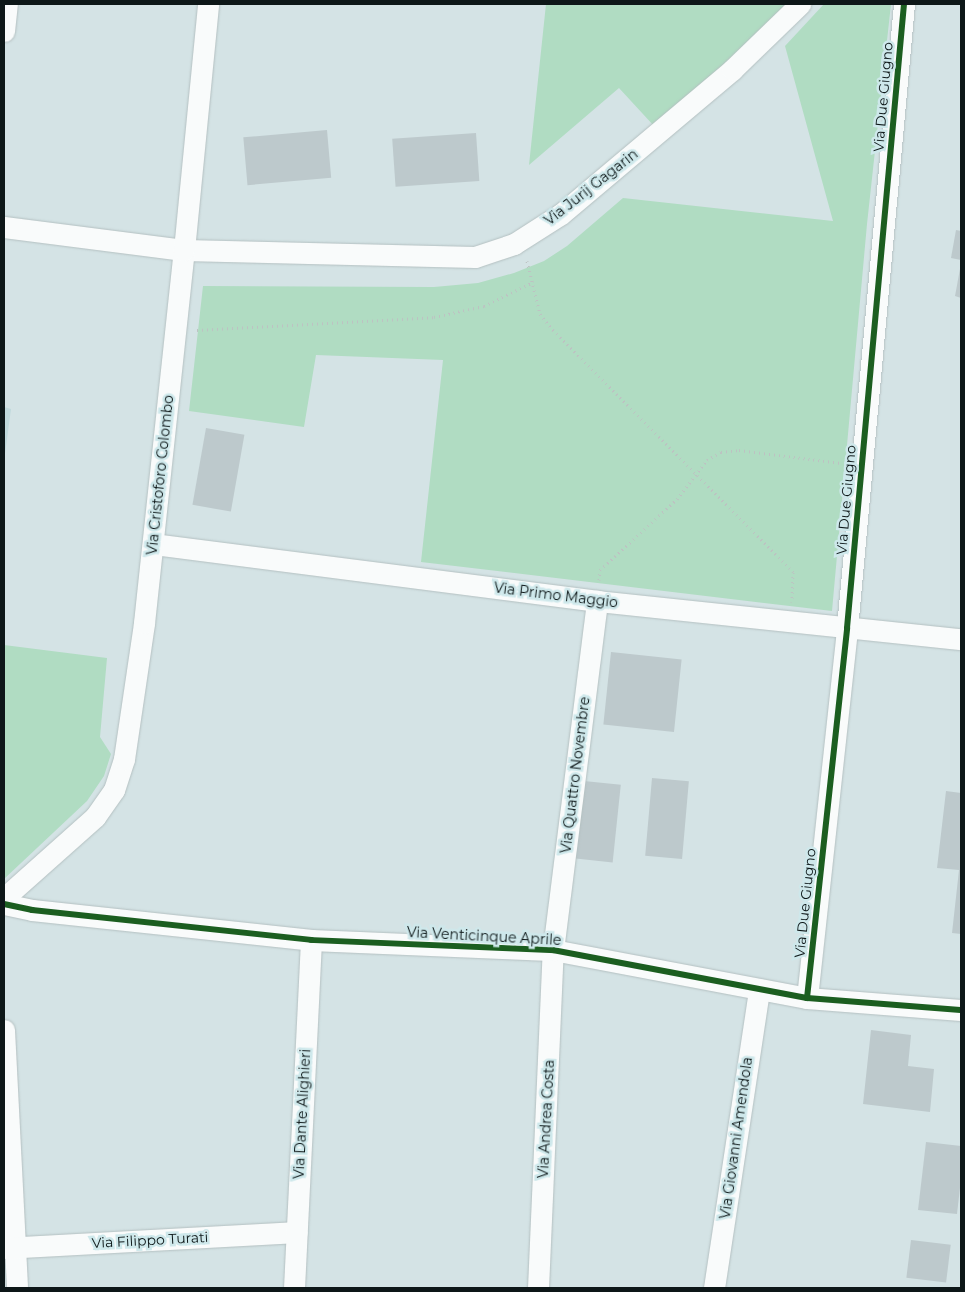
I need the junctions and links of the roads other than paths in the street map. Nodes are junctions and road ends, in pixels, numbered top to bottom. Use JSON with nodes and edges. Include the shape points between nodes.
{"nodes":[{"id":1,"x":7,"y":4,"type":"edge"},
{"id":2,"x":208,"y":4,"type":"edge"},
{"id":3,"x":800,"y":4,"type":"edge"},
{"id":4,"x":904,"y":4,"type":"edge"},
{"id":5,"x":4,"y":31,"type":"edge"},
{"id":6,"x":4,"y":226,"type":"edge"},
{"id":7,"x":184,"y":250,"type":"junction"},
{"id":8,"x":152,"y":544,"type":"junction"},
{"id":9,"x":597,"y":601,"type":"junction"},
{"id":10,"x":847,"y":628,"type":"junction"},
{"id":11,"x":961,"y":639,"type":"edge"},
{"id":12,"x":4,"y":898,"type":"edge"},
{"id":13,"x":4,"y":904,"type":"edge"},
{"id":14,"x":311,"y":940,"type":"junction"},
{"id":15,"x":553,"y":950,"type":"junction"},
{"id":16,"x":759,"y":989,"type":"junction"},
{"id":17,"x":807,"y":998,"type":"junction"},
{"id":18,"x":961,"y":1010,"type":"edge"},
{"id":19,"x":4,"y":1030,"type":"edge"},
{"id":20,"x":297,"y":1232,"type":"junction"},
{"id":21,"x":9,"y":1248,"type":"edge"},
{"id":22,"x":17,"y":1288,"type":"edge"},
{"id":23,"x":294,"y":1288,"type":"edge"},
{"id":24,"x":538,"y":1288,"type":"edge"},
{"id":25,"x":714,"y":1288,"type":"edge"}],
"edges":[{"from":1,"to":5,"type":"street"},
{"from":2,"to":7,"type":"street","name":"Via Cristoforo Colombo"},
{"from":3,"to":7,"type":"street","name":"Via Jurij Gagarin","via":[[732,70],[599,184],[561,214],[514,244],[475,257]]},
{"from":4,"to":10,"type":"street","name":"Via Due Giugno"},
{"from":6,"to":7,"type":"street","name":"Via Jurij Gagarin"},
{"from":7,"to":8,"type":"street","name":"Via Cristoforo Colombo"},
{"from":8,"to":9,"type":"street","name":"Via Primo Maggio"},
{"from":8,"to":12,"type":"street","name":"Via Cristoforo Colombo","via":[[124,759],[114,790],[94,817]]},
{"from":9,"to":10,"type":"street","name":"Via Primo Maggio"},
{"from":9,"to":15,"type":"street","name":"Via Quattro Novembre"},
{"from":10,"to":11,"type":"street","name":"Via Primo Maggio"},
{"from":10,"to":17,"type":"street","name":"Via Due Giugno"},
{"from":13,"to":14,"type":"street","name":"Via Venticinque Aprile","via":[[32,910]]},
{"from":14,"to":15,"type":"street","name":"Via Venticinque Aprile"},
{"from":14,"to":20,"type":"street","name":"Via Dante Alighieri"},
{"from":15,"to":16,"type":"street","name":"Via Venticinque Aprile"},
{"from":15,"to":24,"type":"street","name":"Via Andrea Costa"},
{"from":16,"to":17,"type":"street","name":"Via Venticinque Aprile"},
{"from":16,"to":25,"type":"street","name":"Via Giovanni Amendola"},
{"from":17,"to":18,"type":"street","name":"Via Venticinque Aprile"},
{"from":19,"to":21,"type":"street"},
{"from":20,"to":21,"type":"street","name":"Via Filippo Turati"},
{"from":20,"to":23,"type":"street","name":"Via Dante Alighieri"},
{"from":21,"to":22,"type":"street"}]}
